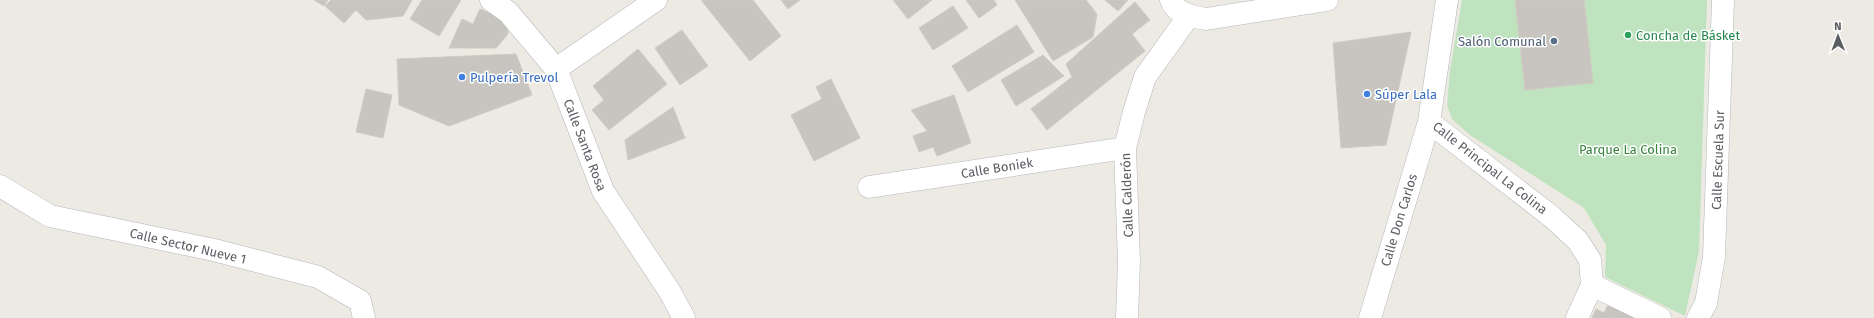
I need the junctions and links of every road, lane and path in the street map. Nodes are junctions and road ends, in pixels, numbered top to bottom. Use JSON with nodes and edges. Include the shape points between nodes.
{"nodes":[{"id":1,"x":491,"y":0,"type":"edge"},
{"id":2,"x":656,"y":0,"type":"edge"},
{"id":3,"x":1171,"y":0,"type":"edge"},
{"id":4,"x":1327,"y":0,"type":"edge"},
{"id":5,"x":1447,"y":0,"type":"edge"},
{"id":6,"x":1723,"y":0,"type":"edge"},
{"id":7,"x":1188,"y":17,"type":"junction"},
{"id":8,"x":556,"y":69,"type":"junction"},
{"id":9,"x":1429,"y":122,"type":"junction"},
{"id":10,"x":1126,"y":148,"type":"junction"},
{"id":11,"x":0,"y":186,"type":"edge"},
{"id":12,"x":869,"y":187,"type":"dead end"},
{"id":13,"x":1592,"y":285,"type":"junction"},
{"id":14,"x":364,"y":318,"type":"edge"},
{"id":15,"x":684,"y":318,"type":"edge"},
{"id":16,"x":1127,"y":318,"type":"edge"},
{"id":17,"x":1370,"y":318,"type":"edge"},
{"id":18,"x":1577,"y":318,"type":"edge"},
{"id":19,"x":1660,"y":318,"type":"edge"},
{"id":20,"x":1698,"y":318,"type":"edge"}],
"edges":[{"from":1,"to":8,"type":"street","name":"Calle Santa Rosa","via":[[508,12]]},
{"from":2,"to":8,"type":"street"},
{"from":3,"to":7,"type":"street"},
{"from":4,"to":7,"type":"street","via":[[1206,19]]},
{"from":5,"to":9,"type":"street","name":"Calle Principal La Colina"},
{"from":6,"to":20,"type":"street","name":"Calle Escuela Sur","via":[[1714,257],[1706,303]]},
{"from":7,"to":10,"type":"street","name":"Calle Calderón","via":[[1146,77],[1134,112]]},
{"from":8,"to":15,"type":"street","name":"Calle Santa Rosa","via":[[603,191],[670,292]]},
{"from":9,"to":13,"type":"street","name":"Calle Principal La Colina","via":[[1552,217],[1578,241],[1590,260]]},
{"from":9,"to":17,"type":"street","name":"Calle Don Carlos"},
{"from":10,"to":12,"type":"street","name":"Calle Boniek"},
{"from":10,"to":16,"type":"street","name":"Calle Calderón","via":[[1129,261]]},
{"from":11,"to":14,"type":"street","name":"Calle Sector Nueve 1","via":[[50,216],[214,250],[318,277],[360,301]]},
{"from":13,"to":18,"type":"street","name":"Calle Principal La Colina"},
{"from":13,"to":19,"type":"street"}]}
